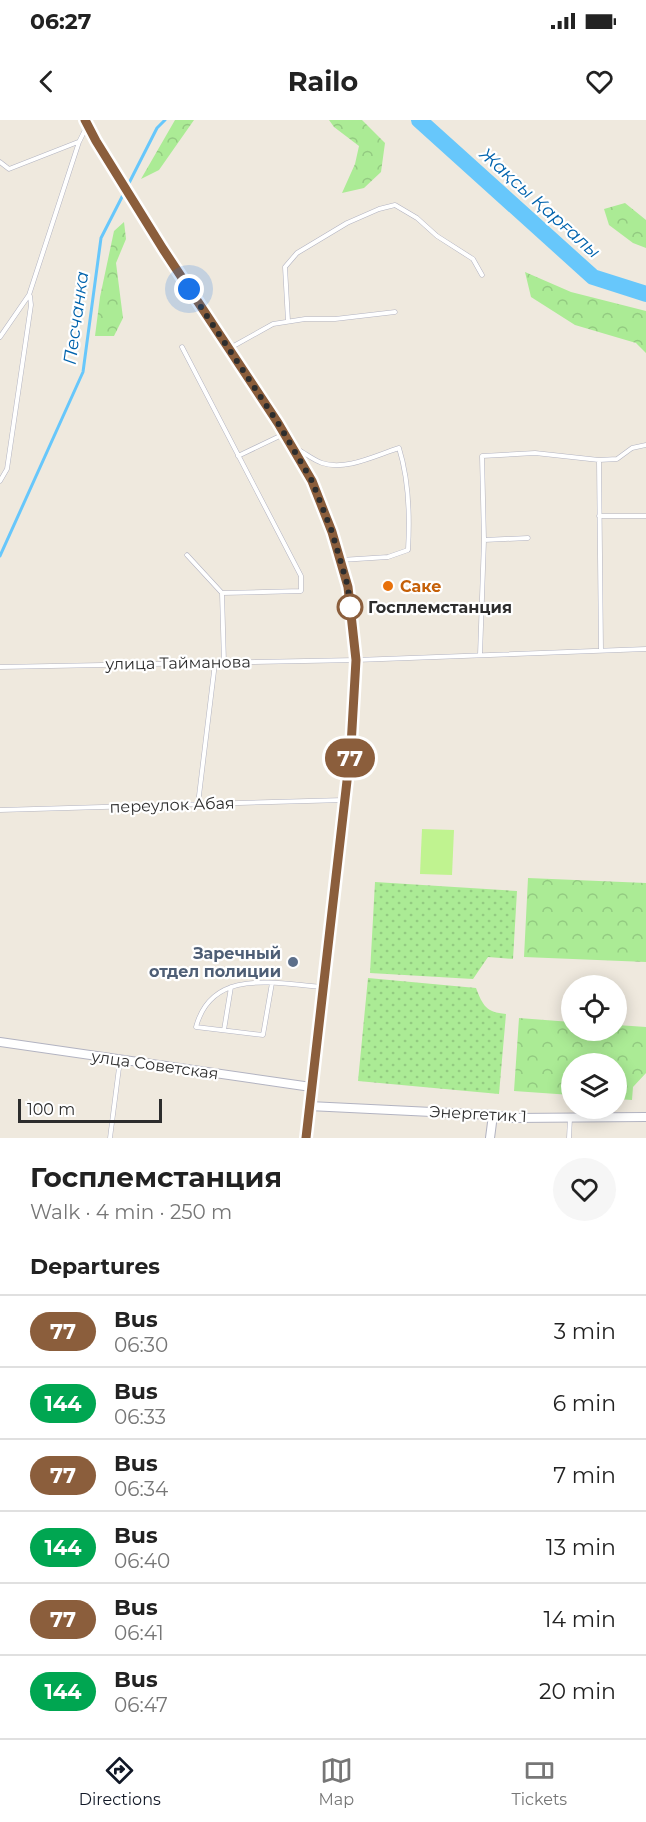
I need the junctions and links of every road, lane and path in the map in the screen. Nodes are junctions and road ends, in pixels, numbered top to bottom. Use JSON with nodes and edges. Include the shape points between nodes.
{"nodes":[{"id":1,"x":86,"y":122,"type":"edge"},
{"id":2,"x":79,"y":142,"type":"junction"},
{"id":3,"x":0,"y":162,"type":"edge"},
{"id":4,"x":482,"y":275,"type":"dead end"},
{"id":5,"x":29,"y":295,"type":"junction"},
{"id":6,"x":395,"y":312,"type":"dead end"},
{"id":7,"x":288,"y":321,"type":"junction"},
{"id":8,"x":0,"y":337,"type":"edge"},
{"id":9,"x":182,"y":347,"type":"dead end"},
{"id":10,"x":229,"y":349,"type":"junction"},
{"id":11,"x":285,"y":434,"type":"junction"},
{"id":12,"x":291,"y":445,"type":"junction"},
{"id":13,"x":646,"y":445,"type":"edge"},
{"id":14,"x":238,"y":456,"type":"junction"},
{"id":15,"x":599,"y":459,"type":"junction"},
{"id":16,"x":0,"y":481,"type":"edge"},
{"id":17,"x":599,"y":516,"type":"junction"},
{"id":18,"x":646,"y":516,"type":"edge"},
{"id":19,"x":528,"y":538,"type":"dead end"},
{"id":20,"x":484,"y":540,"type":"junction"},
{"id":21,"x":187,"y":555,"type":"dead end"},
{"id":22,"x":340,"y":560,"type":"junction"},
{"id":23,"x":222,"y":593,"type":"junction"},
{"id":24,"x":646,"y":649,"type":"edge"},
{"id":25,"x":601,"y":650,"type":"junction"},
{"id":26,"x":480,"y":655,"type":"junction"},
{"id":27,"x":356,"y":660,"type":"junction"},
{"id":28,"x":215,"y":663,"type":"junction"},
{"id":29,"x":224,"y":663,"type":"junction"},
{"id":30,"x":0,"y":667,"type":"edge"},
{"id":31,"x":345,"y":800,"type":"junction"},
{"id":32,"x":198,"y":804,"type":"junction"},
{"id":33,"x":0,"y":810,"type":"edge"},
{"id":34,"x":272,"y":983,"type":"junction"},
{"id":35,"x":231,"y":986,"type":"junction"},
{"id":36,"x":323,"y":987,"type":"junction"},
{"id":37,"x":224,"y":1030,"type":"junction"},
{"id":38,"x":0,"y":1042,"type":"edge"},
{"id":39,"x":120,"y":1060,"type":"junction"},
{"id":40,"x":311,"y":1087,"type":"junction"},
{"id":41,"x":309,"y":1106,"type":"junction"},
{"id":42,"x":493,"y":1115,"type":"junction"},
{"id":43,"x":561,"y":1117,"type":"edge"},
{"id":44,"x":627,"y":1117,"type":"edge"},
{"id":45,"x":646,"y":1117,"type":"edge"},
{"id":46,"x":570,"y":1119,"type":"edge"},
{"id":47,"x":110,"y":1138,"type":"edge"},
{"id":48,"x":306,"y":1138,"type":"edge"},
{"id":49,"x":490,"y":1138,"type":"edge"},
{"id":50,"x":569,"y":1138,"type":"edge"}],
"edges":[{"from":1,"to":2,"type":"lane"},
{"from":1,"to":10,"type":"street"},
{"from":2,"to":3,"type":"lane","via":[[9,169]]},
{"from":2,"to":5,"type":"lane"},
{"from":4,"to":7,"type":"lane","via":[[473,259],[417,218],[395,205],[379,208],[297,253],[285,267]]},
{"from":5,"to":8,"type":"lane"},
{"from":5,"to":16,"type":"lane","via":[[31,305],[7,469]]},
{"from":6,"to":7,"type":"lane"},
{"from":7,"to":10,"type":"lane","via":[[273,324]]},
{"from":9,"to":14,"type":"lane"},
{"from":10,"to":11,"type":"street"},
{"from":11,"to":12,"type":"street"},
{"from":11,"to":14,"type":"lane"},
{"from":12,"to":22,"type":"street","via":[[312,481]]},
{"from":12,"to":22,"type":"lane","via":[[320,462],[335,465],[399,448],[406,469],[408,550],[388,557]]},
{"from":13,"to":15,"type":"lane","via":[[632,448],[617,459]]},
{"from":14,"to":23,"type":"lane","via":[[301,576],[301,591]]},
{"from":15,"to":17,"type":"lane"},
{"from":15,"to":20,"type":"lane","via":[[535,453],[482,456]]},
{"from":17,"to":18,"type":"lane"},
{"from":17,"to":25,"type":"lane"},
{"from":19,"to":20,"type":"lane"},
{"from":20,"to":26,"type":"lane"},
{"from":21,"to":23,"type":"lane"},
{"from":22,"to":27,"type":"street","via":[[348,587]]},
{"from":23,"to":29,"type":"lane"},
{"from":24,"to":25,"type":"lane","name":"улица Тайманова"},
{"from":25,"to":26,"type":"lane","name":"улица Тайманова"},
{"from":26,"to":27,"type":"lane","name":"улица Тайманова"},
{"from":27,"to":29,"type":"lane","name":"улица Тайманова"},
{"from":27,"to":31,"type":"street"},
{"from":28,"to":29,"type":"lane","name":"улица Тайманова"},
{"from":28,"to":30,"type":"lane","name":"улица Тайманова"},
{"from":28,"to":32,"type":"lane"},
{"from":31,"to":32,"type":"lane","name":"переулок Абая"},
{"from":31,"to":36,"type":"street"},
{"from":32,"to":33,"type":"lane","name":"переулок Абая"},
{"from":34,"to":35,"type":"lane"},
{"from":34,"to":36,"type":"lane"},
{"from":34,"to":37,"type":"lane","via":[[264,1035]]},
{"from":35,"to":37,"type":"lane"},
{"from":35,"to":37,"type":"lane","via":[[206,1004],[196,1027]]},
{"from":36,"to":40,"type":"street"},
{"from":38,"to":39,"type":"street","name":"улца Советская"},
{"from":39,"to":40,"type":"street","name":"улца Советская"},
{"from":39,"to":47,"type":"lane"},
{"from":40,"to":41,"type":"street"},
{"from":41,"to":42,"type":"street","name":"Энергетик 1"},
{"from":41,"to":48,"type":"street"},
{"from":42,"to":43,"type":"street","name":"Энергетик 1"},
{"from":42,"to":49,"type":"street"},
{"from":44,"to":45,"type":"street","name":"Энергетик 1"},
{"from":46,"to":50,"type":"lane"}]}
